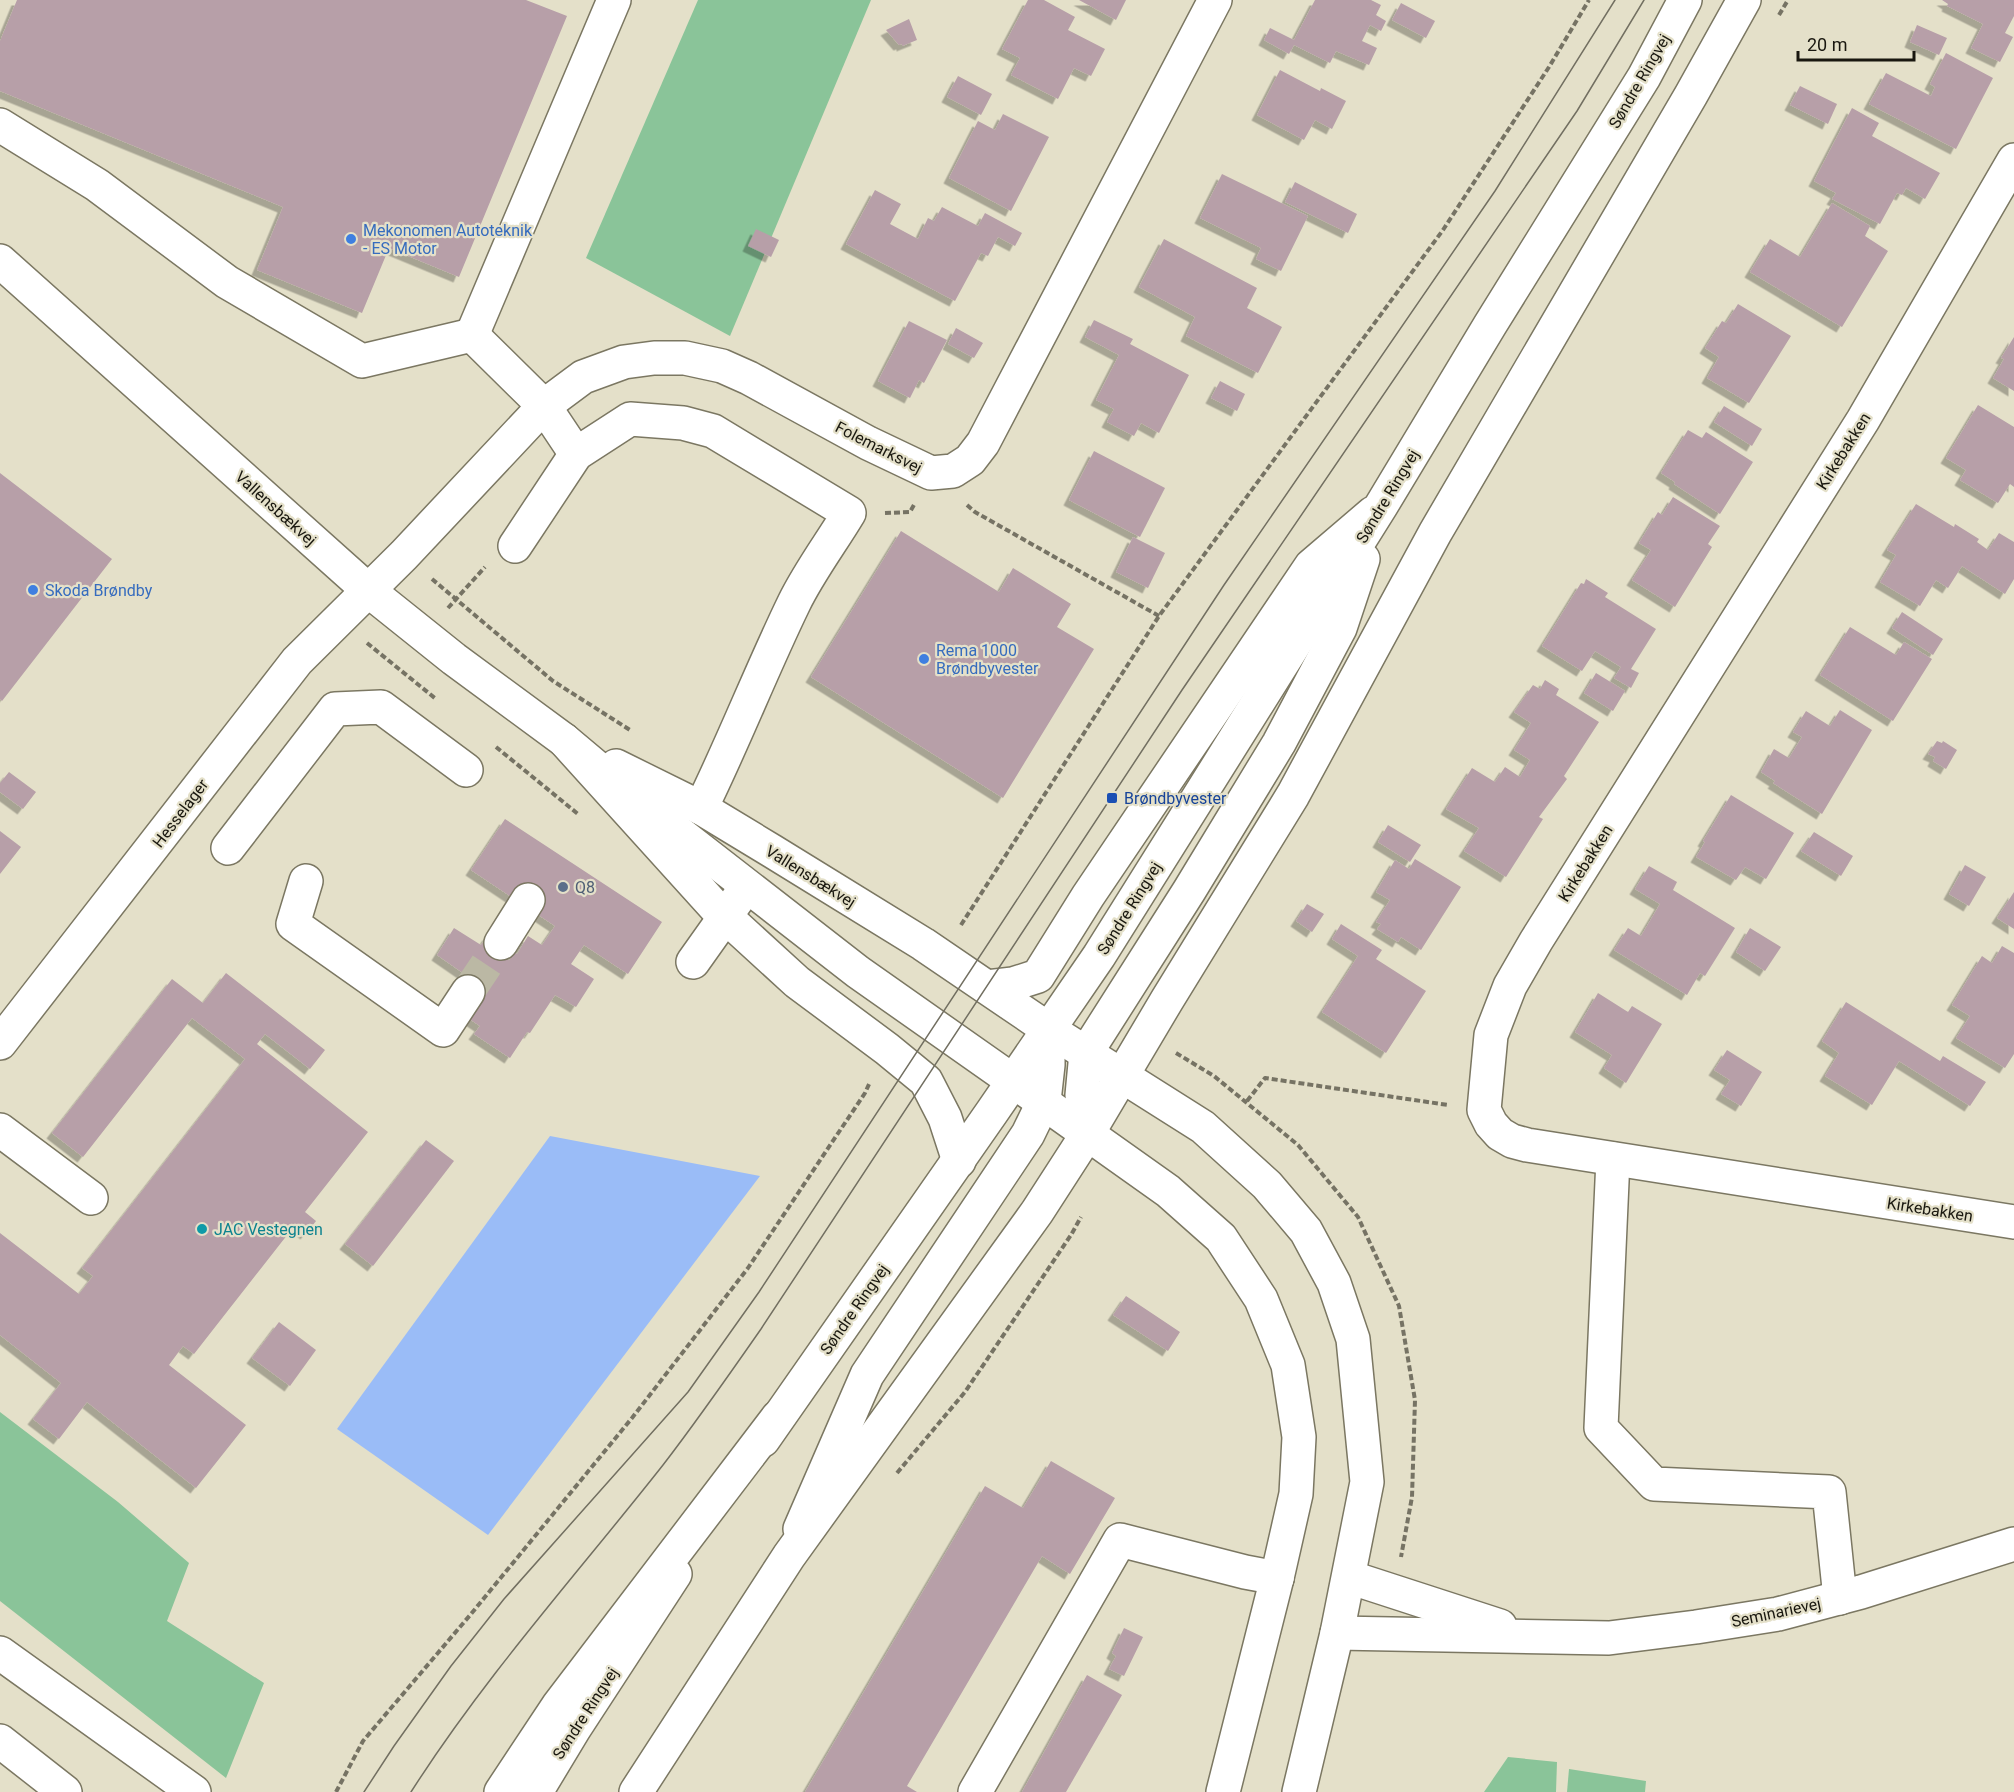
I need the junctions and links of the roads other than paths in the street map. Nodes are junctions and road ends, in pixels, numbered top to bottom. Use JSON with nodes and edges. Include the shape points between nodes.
{"nodes":[{"id":1,"x":614,"y":0,"type":"edge"},
{"id":2,"x":1215,"y":0,"type":"edge"},
{"id":3,"x":1685,"y":0,"type":"edge"},
{"id":4,"x":1744,"y":0,"type":"edge"},
{"id":5,"x":0,"y":125,"type":"edge"},
{"id":6,"x":2014,"y":160,"type":"edge"},
{"id":7,"x":0,"y":261,"type":"edge"},
{"id":8,"x":472,"y":335,"type":"junction"},
{"id":9,"x":544,"y":406,"type":"junction"},
{"id":10,"x":576,"y":454,"type":"junction"},
{"id":11,"x":1381,"y":506,"type":"junction"},
{"id":12,"x":515,"y":546,"type":"road end"},
{"id":13,"x":369,"y":591,"type":"junction"},
{"id":14,"x":564,"y":740,"type":"junction"},
{"id":15,"x":466,"y":770,"type":"dead end"},
{"id":16,"x":701,"y":808,"type":"junction"},
{"id":17,"x":228,"y":848,"type":"dead end"},
{"id":18,"x":772,"y":851,"type":"junction"},
{"id":19,"x":306,"y":881,"type":"dead end"},
{"id":20,"x":747,"y":886,"type":"junction"},
{"id":21,"x":528,"y":900,"type":"dead end"},
{"id":22,"x":725,"y":917,"type":"junction"},
{"id":23,"x":501,"y":943,"type":"tunnel mouth"},
{"id":24,"x":693,"y":962,"type":"dead end"},
{"id":25,"x":987,"y":987,"type":"junction"},
{"id":26,"x":468,"y":992,"type":"tunnel mouth"},
{"id":27,"x":1048,"y":1029,"type":"junction"},
{"id":28,"x":0,"y":1043,"type":"edge"},
{"id":29,"x":1086,"y":1053,"type":"junction"},
{"id":30,"x":1122,"y":1076,"type":"junction"},
{"id":31,"x":1013,"y":1081,"type":"junction"},
{"id":32,"x":1044,"y":1101,"type":"junction"},
{"id":33,"x":0,"y":1130,"type":"edge"},
{"id":34,"x":1089,"y":1133,"type":"junction"},
{"id":35,"x":1613,"y":1159,"type":"junction"},
{"id":36,"x":959,"y":1161,"type":"junction"},
{"id":37,"x":91,"y":1198,"type":"dead end"},
{"id":38,"x":2014,"y":1222,"type":"edge"},
{"id":39,"x":778,"y":1417,"type":"junction"},
{"id":40,"x":2014,"y":1544,"type":"edge"},
{"id":41,"x":789,"y":1556,"type":"junction"},
{"id":42,"x":1349,"y":1577,"type":"junction"},
{"id":43,"x":1277,"y":1578,"type":"junction"},
{"id":44,"x":1840,"y":1598,"type":"junction"},
{"id":45,"x":1337,"y":1633,"type":"junction"},
{"id":46,"x":1530,"y":1636,"type":"junction"},
{"id":47,"x":0,"y":1653,"type":"edge"},
{"id":48,"x":0,"y":1741,"type":"edge"},
{"id":49,"x":65,"y":1792,"type":"edge"},
{"id":50,"x":194,"y":1792,"type":"edge"},
{"id":51,"x":501,"y":1792,"type":"edge"},
{"id":52,"x":536,"y":1792,"type":"edge"},
{"id":53,"x":636,"y":1792,"type":"edge"},
{"id":54,"x":975,"y":1792,"type":"edge"},
{"id":55,"x":1223,"y":1792,"type":"edge"},
{"id":56,"x":1299,"y":1792,"type":"edge"}],
"edges":[{"from":1,"to":8,"type":"main road"},
{"from":2,"to":9,"type":"main road","name":"Folemarksvej","via":[[983,443],[970,460],[953,471],[931,473],[749,378],[722,366],[685,358],[624,362],[603,369],[583,377]]},
{"from":3,"to":11,"type":"main road","name":"Søndre Ringvej","via":[[1644,77]]},
{"from":4,"to":30,"type":"main road","via":[[1435,533],[1293,795]]},
{"from":5,"to":8,"type":"main road","via":[[97,186],[227,282],[362,361]]},
{"from":6,"to":35,"type":"main road","name":"Kirkebakken","via":[[1863,420],[1510,986],[1491,1035],[1484,1110],[1495,1129],[1512,1141]]},
{"from":7,"to":13,"type":"main road","name":"Vallensbækvej"},
{"from":8,"to":9,"type":"main road"},
{"from":9,"to":10,"type":"main road"},
{"from":9,"to":13,"type":"main road","name":"Folemarksvej"},
{"from":10,"to":12,"type":"main road"},
{"from":10,"to":16,"type":"main road","via":[[630,419],[684,423],[713,431],[849,513],[795,601]]},
{"from":11,"to":25,"type":"main road","via":[[1311,566],[1038,976]]},
{"from":11,"to":27,"type":"main road","name":"Søndre Ringvej","via":[[1099,956]]},
{"from":11,"to":29,"type":"main road","via":[[1340,628],[1279,743]]},
{"from":13,"to":14,"type":"main road","name":"Vallensbækvej"},
{"from":13,"to":28,"type":"main road","name":"Hesselager","via":[[297,661]]},
{"from":14,"to":16,"type":"main road","name":"Vallensbækvej"},
{"from":14,"to":20,"type":"main road","name":"Vallensbækvej"},
{"from":14,"to":22,"type":"main road"},
{"from":15,"to":17,"type":"main road","via":[[381,707],[335,709]]},
{"from":16,"to":18,"type":"main road","name":"Vallensbækvej"},
{"from":18,"to":20,"type":"main road"},
{"from":18,"to":25,"type":"main road","name":"Vallensbækvej"},
{"from":19,"to":26,"type":"main road","via":[[293,924],[443,1030]]},
{"from":20,"to":22,"type":"main road"},
{"from":20,"to":31,"type":"main road","name":"Vallensbækvej","via":[[858,972]]},
{"from":21,"to":23,"type":"main road"},
{"from":22,"to":24,"type":"main road"},
{"from":22,"to":36,"type":"main road","via":[[797,982],[926,1081],[945,1119]]},
{"from":25,"to":27,"type":"main road","name":"Vallensbækvej"},
{"from":27,"to":29,"type":"main road","name":"Vallensbækvej"},
{"from":27,"to":31,"type":"main road","name":"Søndre Ringvej"},
{"from":27,"to":32,"type":"main road"},
{"from":29,"to":30,"type":"main road","name":"Vallensbækvej"},
{"from":29,"to":34,"type":"main road","via":[[1082,1095]]},
{"from":30,"to":34,"type":"main road"},
{"from":30,"to":42,"type":"main road","name":"Vallensbækvej","via":[[1203,1127],[1267,1185],[1306,1231],[1334,1283],[1353,1339],[1367,1482]]},
{"from":31,"to":32,"type":"main road","name":"Vallensbækvej"},
{"from":31,"to":36,"type":"main road","name":"Søndre Ringvej"},
{"from":32,"to":34,"type":"main road","name":"Vallensbækvej"},
{"from":32,"to":41,"type":"main road","via":[[1028,1134],[867,1375]]},
{"from":33,"to":37,"type":"main road"},
{"from":34,"to":41,"type":"main road","via":[[1037,1212]]},
{"from":34,"to":43,"type":"main road","name":"Vallensbækvej","via":[[1168,1191],[1221,1239],[1261,1299],[1288,1365],[1299,1437],[1296,1494]]},
{"from":35,"to":38,"type":"main road","name":"Kirkebakken"},
{"from":35,"to":44,"type":"main road","via":[[1601,1428],[1654,1485],[1829,1492]]},
{"from":36,"to":39,"type":"main road","name":"Søndre Ringvej"},
{"from":39,"to":51,"type":"main road","via":[[558,1706]]},
{"from":39,"to":52,"type":"main road","name":"Søndre Ringvej"},
{"from":40,"to":44,"type":"main road","name":"Seminarievej"},
{"from":41,"to":53,"type":"main road"},
{"from":42,"to":45,"type":"main road","name":"Vallensbækvej"},
{"from":42,"to":46,"type":"main road","name":"Seminarievej"},
{"from":43,"to":54,"type":"main road","via":[[1120,1540]]},
{"from":43,"to":55,"type":"main road","name":"Vallensbækvej"},
{"from":44,"to":46,"type":"main road","name":"Seminarievej","via":[[1779,1614],[1685,1629],[1609,1638]]},
{"from":45,"to":46,"type":"main road","name":"Seminarievej"},
{"from":45,"to":56,"type":"main road","name":"Vallensbækvej"},
{"from":47,"to":50,"type":"main road"},
{"from":48,"to":49,"type":"main road"}]}
